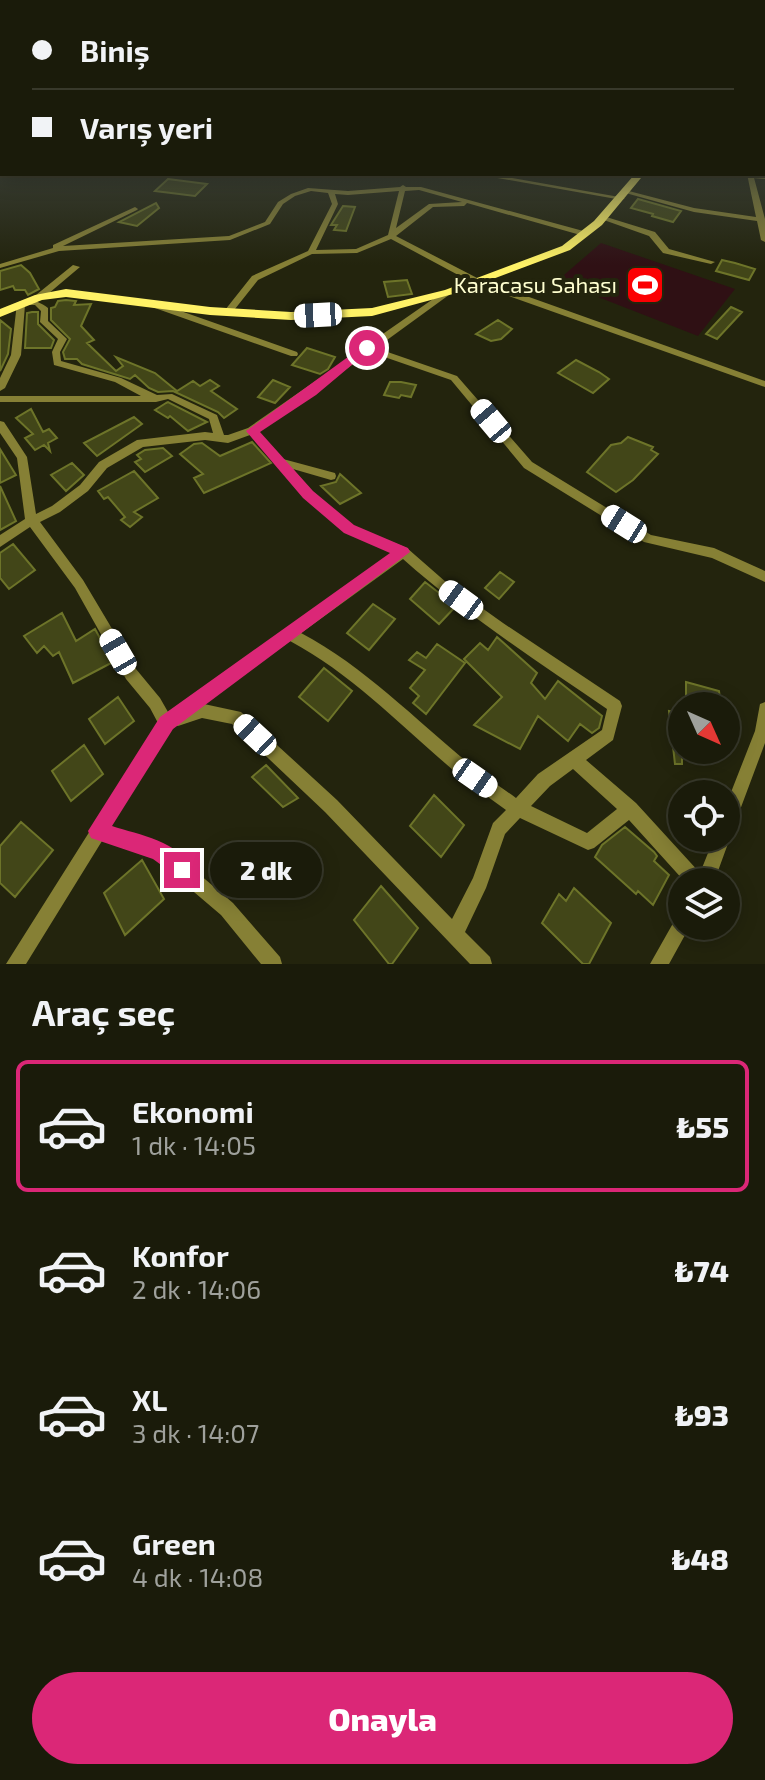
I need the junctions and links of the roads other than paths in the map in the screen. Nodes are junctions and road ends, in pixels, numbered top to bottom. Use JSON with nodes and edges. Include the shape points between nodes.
{"nodes":[{"id":1,"x":640,"y":176,"type":"edge"},
{"id":2,"x":750,"y":176,"type":"edge"},
{"id":3,"x":521,"y":177,"type":"edge"},
{"id":4,"x":403,"y":187,"type":"junction"},
{"id":5,"x":331,"y":192,"type":"junction"},
{"id":6,"x":624,"y":195,"type":"junction"},
{"id":7,"x":481,"y":205,"type":"junction"},
{"id":8,"x":135,"y":209,"type":"dead end"},
{"id":9,"x":603,"y":218,"type":"junction"},
{"id":10,"x":762,"y":220,"type":"junction"},
{"id":11,"x":584,"y":234,"type":"junction"},
{"id":12,"x":391,"y":236,"type":"junction"},
{"id":13,"x":765,"y":240,"type":"edge"},
{"id":14,"x":311,"y":252,"type":"junction"},
{"id":15,"x":44,"y":253,"type":"junction"},
{"id":16,"x":711,"y":262,"type":"dead end"},
{"id":17,"x":0,"y":266,"type":"edge"},
{"id":18,"x":76,"y":267,"type":"dead end"},
{"id":19,"x":478,"y":282,"type":"junction"},
{"id":20,"x":449,"y":292,"type":"junction"},
{"id":21,"x":39,"y":297,"type":"junction"},
{"id":22,"x":142,"y":301,"type":"junction"},
{"id":23,"x":21,"y":303,"type":"junction"},
{"id":24,"x":228,"y":312,"type":"junction"},
{"id":25,"x":0,"y":313,"type":"edge"},
{"id":26,"x":367,"y":348,"type":"junction"},
{"id":27,"x":294,"y":354,"type":"dead end"},
{"id":28,"x":765,"y":384,"type":"edge"},
{"id":29,"x":0,"y":388,"type":"edge"},
{"id":30,"x":0,"y":399,"type":"edge"},
{"id":31,"x":156,"y":399,"type":"junction"},
{"id":32,"x":0,"y":425,"type":"edge"},
{"id":33,"x":252,"y":431,"type":"junction"},
{"id":34,"x":220,"y":438,"type":"junction"},
{"id":35,"x":279,"y":462,"type":"junction"},
{"id":36,"x":331,"y":476,"type":"dead end"},
{"id":37,"x":32,"y":520,"type":"junction"},
{"id":38,"x":0,"y":542,"type":"edge"},
{"id":39,"x":403,"y":552,"type":"junction"},
{"id":40,"x":765,"y":577,"type":"edge"},
{"id":41,"x":289,"y":634,"type":"junction"},
{"id":42,"x":765,"y":709,"type":"edge"},
{"id":43,"x":166,"y":723,"type":"junction"},
{"id":44,"x":573,"y":759,"type":"junction"},
{"id":45,"x":740,"y":789,"type":"edge"},
{"id":46,"x":518,"y":809,"type":"junction"},
{"id":47,"x":630,"y":809,"type":"junction"},
{"id":48,"x":98,"y":831,"type":"junction"},
{"id":49,"x":684,"y":868,"type":"edge"},
{"id":50,"x":454,"y":934,"type":"junction"},
{"id":51,"x":673,"y":940,"type":"edge"},
{"id":52,"x":15,"y":964,"type":"edge"},
{"id":53,"x":273,"y":964,"type":"edge"},
{"id":54,"x":483,"y":964,"type":"edge"},
{"id":55,"x":659,"y":964,"type":"edge"}],
"edges":[{"from":1,"to":6,"type":"main road"},
{"from":2,"to":10,"type":"street"},
{"from":3,"to":6,"type":"street"},
{"from":4,"to":5,"type":"street"},
{"from":4,"to":7,"type":"street"},
{"from":4,"to":12,"type":"street"},
{"from":5,"to":14,"type":"street","via":[[335,204]]},
{"from":5,"to":15,"type":"street","via":[[310,189],[293,195],[280,203],[268,223],[230,238]]},
{"from":6,"to":9,"type":"main road"},
{"from":6,"to":10,"type":"street"},
{"from":7,"to":11,"type":"street"},
{"from":7,"to":12,"type":"street","via":[[431,205]]},
{"from":8,"to":15,"type":"street"},
{"from":9,"to":11,"type":"main road"},
{"from":9,"to":16,"type":"street","via":[[652,234],[666,251]]},
{"from":10,"to":13,"type":"street"},
{"from":11,"to":19,"type":"main road","via":[[566,248]]},
{"from":12,"to":14,"type":"street","via":[[357,251]]},
{"from":12,"to":19,"type":"street"},
{"from":14,"to":24,"type":"street","via":[[255,278]]},
{"from":15,"to":17,"type":"street"},
{"from":18,"to":21,"type":"street"},
{"from":19,"to":20,"type":"main road"},
{"from":19,"to":28,"type":"street"},
{"from":20,"to":24,"type":"main road","via":[[372,312]]},
{"from":20,"to":26,"type":"street"},
{"from":21,"to":22,"type":"main road","via":[[66,293]]},
{"from":21,"to":23,"type":"main road"},
{"from":22,"to":24,"type":"main road"},
{"from":22,"to":27,"type":"street"},
{"from":23,"to":25,"type":"main road"},
{"from":23,"to":29,"type":"street","via":[[16,355]]},
{"from":23,"to":31,"type":"street","via":[[37,303],[45,310],[44,322],[63,339],[57,363],[118,380]]},
{"from":26,"to":33,"type":"street"},
{"from":26,"to":40,"type":"street","via":[[454,378],[528,465],[648,539],[714,553]]},
{"from":30,"to":31,"type":"street"},
{"from":31,"to":34,"type":"street","via":[[169,396],[213,417]]},
{"from":32,"to":37,"type":"street","via":[[22,457]]},
{"from":33,"to":34,"type":"street"},
{"from":33,"to":35,"type":"street"},
{"from":34,"to":37,"type":"street","via":[[141,443],[103,465],[56,509]]},
{"from":35,"to":36,"type":"street"},
{"from":35,"to":39,"type":"street","via":[[349,529]]},
{"from":37,"to":38,"type":"street"},
{"from":37,"to":43,"type":"street"},
{"from":39,"to":41,"type":"street"},
{"from":39,"to":44,"type":"street","via":[[487,619],[615,706],[608,735]]},
{"from":41,"to":43,"type":"street"},
{"from":41,"to":46,"type":"street","via":[[323,652]]},
{"from":42,"to":45,"type":"street"},
{"from":43,"to":48,"type":"street"},
{"from":43,"to":50,"type":"street","via":[[202,711],[236,717]]},
{"from":44,"to":46,"type":"street"},
{"from":44,"to":47,"type":"street"},
{"from":46,"to":47,"type":"street","via":[[588,842]]},
{"from":46,"to":50,"type":"street","via":[[499,829]]},
{"from":47,"to":49,"type":"street"},
{"from":48,"to":52,"type":"street"},
{"from":48,"to":53,"type":"street","via":[[159,851],[227,909]]},
{"from":50,"to":54,"type":"street"},
{"from":51,"to":55,"type":"street"}]}
